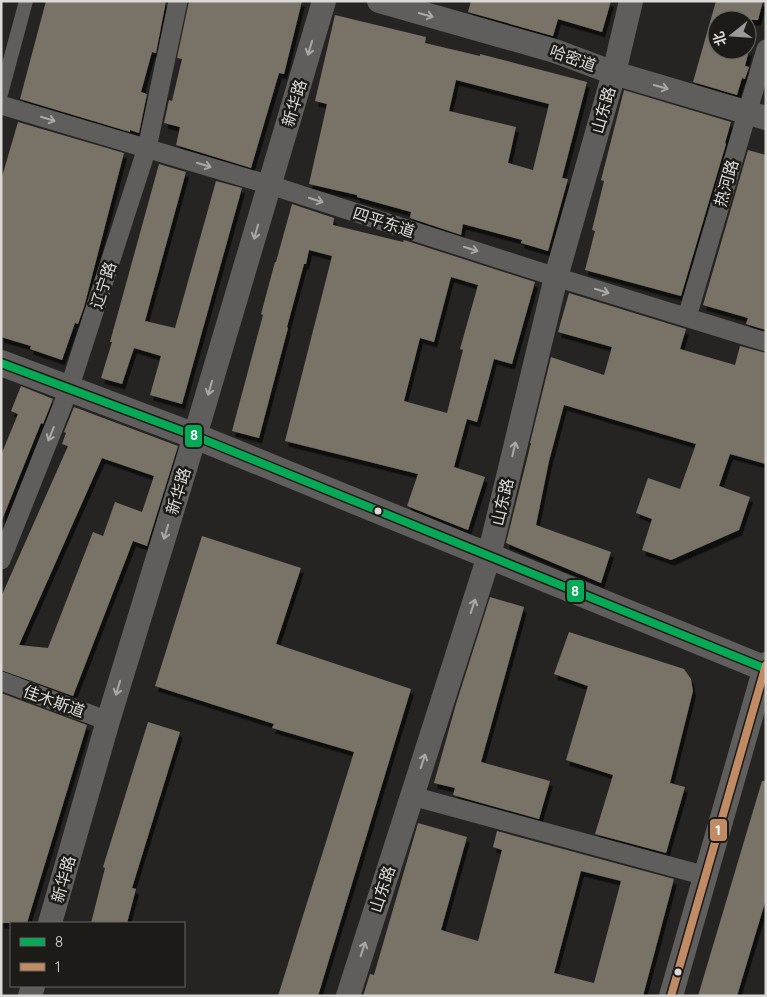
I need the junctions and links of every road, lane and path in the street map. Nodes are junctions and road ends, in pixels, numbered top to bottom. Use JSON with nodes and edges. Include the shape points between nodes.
{"nodes":[{"id":1,"x":26,"y":1,"type":"edge"},
{"id":2,"x":178,"y":1,"type":"edge"},
{"id":3,"x":324,"y":1,"type":"edge"},
{"id":4,"x":379,"y":1,"type":"edge"},
{"id":5,"x":632,"y":1,"type":"edge"},
{"id":6,"x":766,"y":49,"type":"edge"},
{"id":7,"x":614,"y":73,"type":"junction"},
{"id":8,"x":1,"y":94,"type":"edge"},
{"id":9,"x":1,"y":105,"type":"edge"},
{"id":10,"x":756,"y":115,"type":"edge"},
{"id":11,"x":147,"y":148,"type":"junction"},
{"id":12,"x":270,"y":185,"type":"junction"},
{"id":13,"x":556,"y":277,"type":"junction"},
{"id":14,"x":687,"y":317,"type":"junction"},
{"id":15,"x":766,"y":342,"type":"edge"},
{"id":16,"x":1,"y":364,"type":"edge"},
{"id":17,"x":69,"y":389,"type":"junction"},
{"id":18,"x":195,"y":436,"type":"junction"},
{"id":19,"x":489,"y":556,"type":"junction"},
{"id":20,"x":1,"y":560,"type":"edge"},
{"id":21,"x":765,"y":667,"type":"edge"},
{"id":22,"x":1,"y":681,"type":"edge"},
{"id":23,"x":108,"y":721,"type":"junction"},
{"id":24,"x":412,"y":796,"type":"junction"},
{"id":25,"x":706,"y":876,"type":"junction"},
{"id":26,"x":50,"y":922,"type":"edge"},
{"id":27,"x":348,"y":996,"type":"edge"},
{"id":28,"x":671,"y":996,"type":"edge"}],
"edges":[{"from":1,"to":8,"type":"street"},
{"from":2,"to":11,"type":"street","name":"辽宁路"},
{"from":3,"to":12,"type":"street","name":"新华路","one_way":true},
{"from":4,"to":7,"type":"street","name":"哈密道","one_way":true,"via":[[555,51]]},
{"from":5,"to":7,"type":"street","name":"山东路"},
{"from":6,"to":10,"type":"street","name":"热河路"},
{"from":7,"to":10,"type":"street","name":"哈密道","one_way":true},
{"from":7,"to":13,"type":"street","name":"山东路"},
{"from":9,"to":11,"type":"street","name":"四平东道","one_way":true},
{"from":10,"to":14,"type":"street","name":"热河路"},
{"from":11,"to":12,"type":"street","name":"四平东道","one_way":true},
{"from":11,"to":17,"type":"street","name":"辽宁路"},
{"from":12,"to":13,"type":"street","name":"四平东道","one_way":true},
{"from":12,"to":18,"type":"street","name":"新华路","one_way":true},
{"from":13,"to":14,"type":"street","name":"四平东道","one_way":true},
{"from":19,"to":13,"type":"street","name":"山东路","one_way":true},
{"from":14,"to":15,"type":"street","name":"四平东道"},
{"from":16,"to":17,"type":"main road"},
{"from":17,"to":18,"type":"main road"},
{"from":17,"to":20,"type":"street","name":"辽宁路","one_way":true},
{"from":18,"to":19,"type":"main road"},
{"from":18,"to":23,"type":"street","name":"新华路","one_way":true},
{"from":19,"to":21,"type":"main road"},
{"from":24,"to":19,"type":"street","name":"山东路","one_way":true},
{"from":21,"to":25,"type":"street"},
{"from":22,"to":23,"type":"street","name":"佳木斯道"},
{"from":23,"to":26,"type":"street","name":"新华路"},
{"from":24,"to":25,"type":"street"},
{"from":27,"to":24,"type":"street","name":"山东路","one_way":true},
{"from":25,"to":28,"type":"street"}]}
